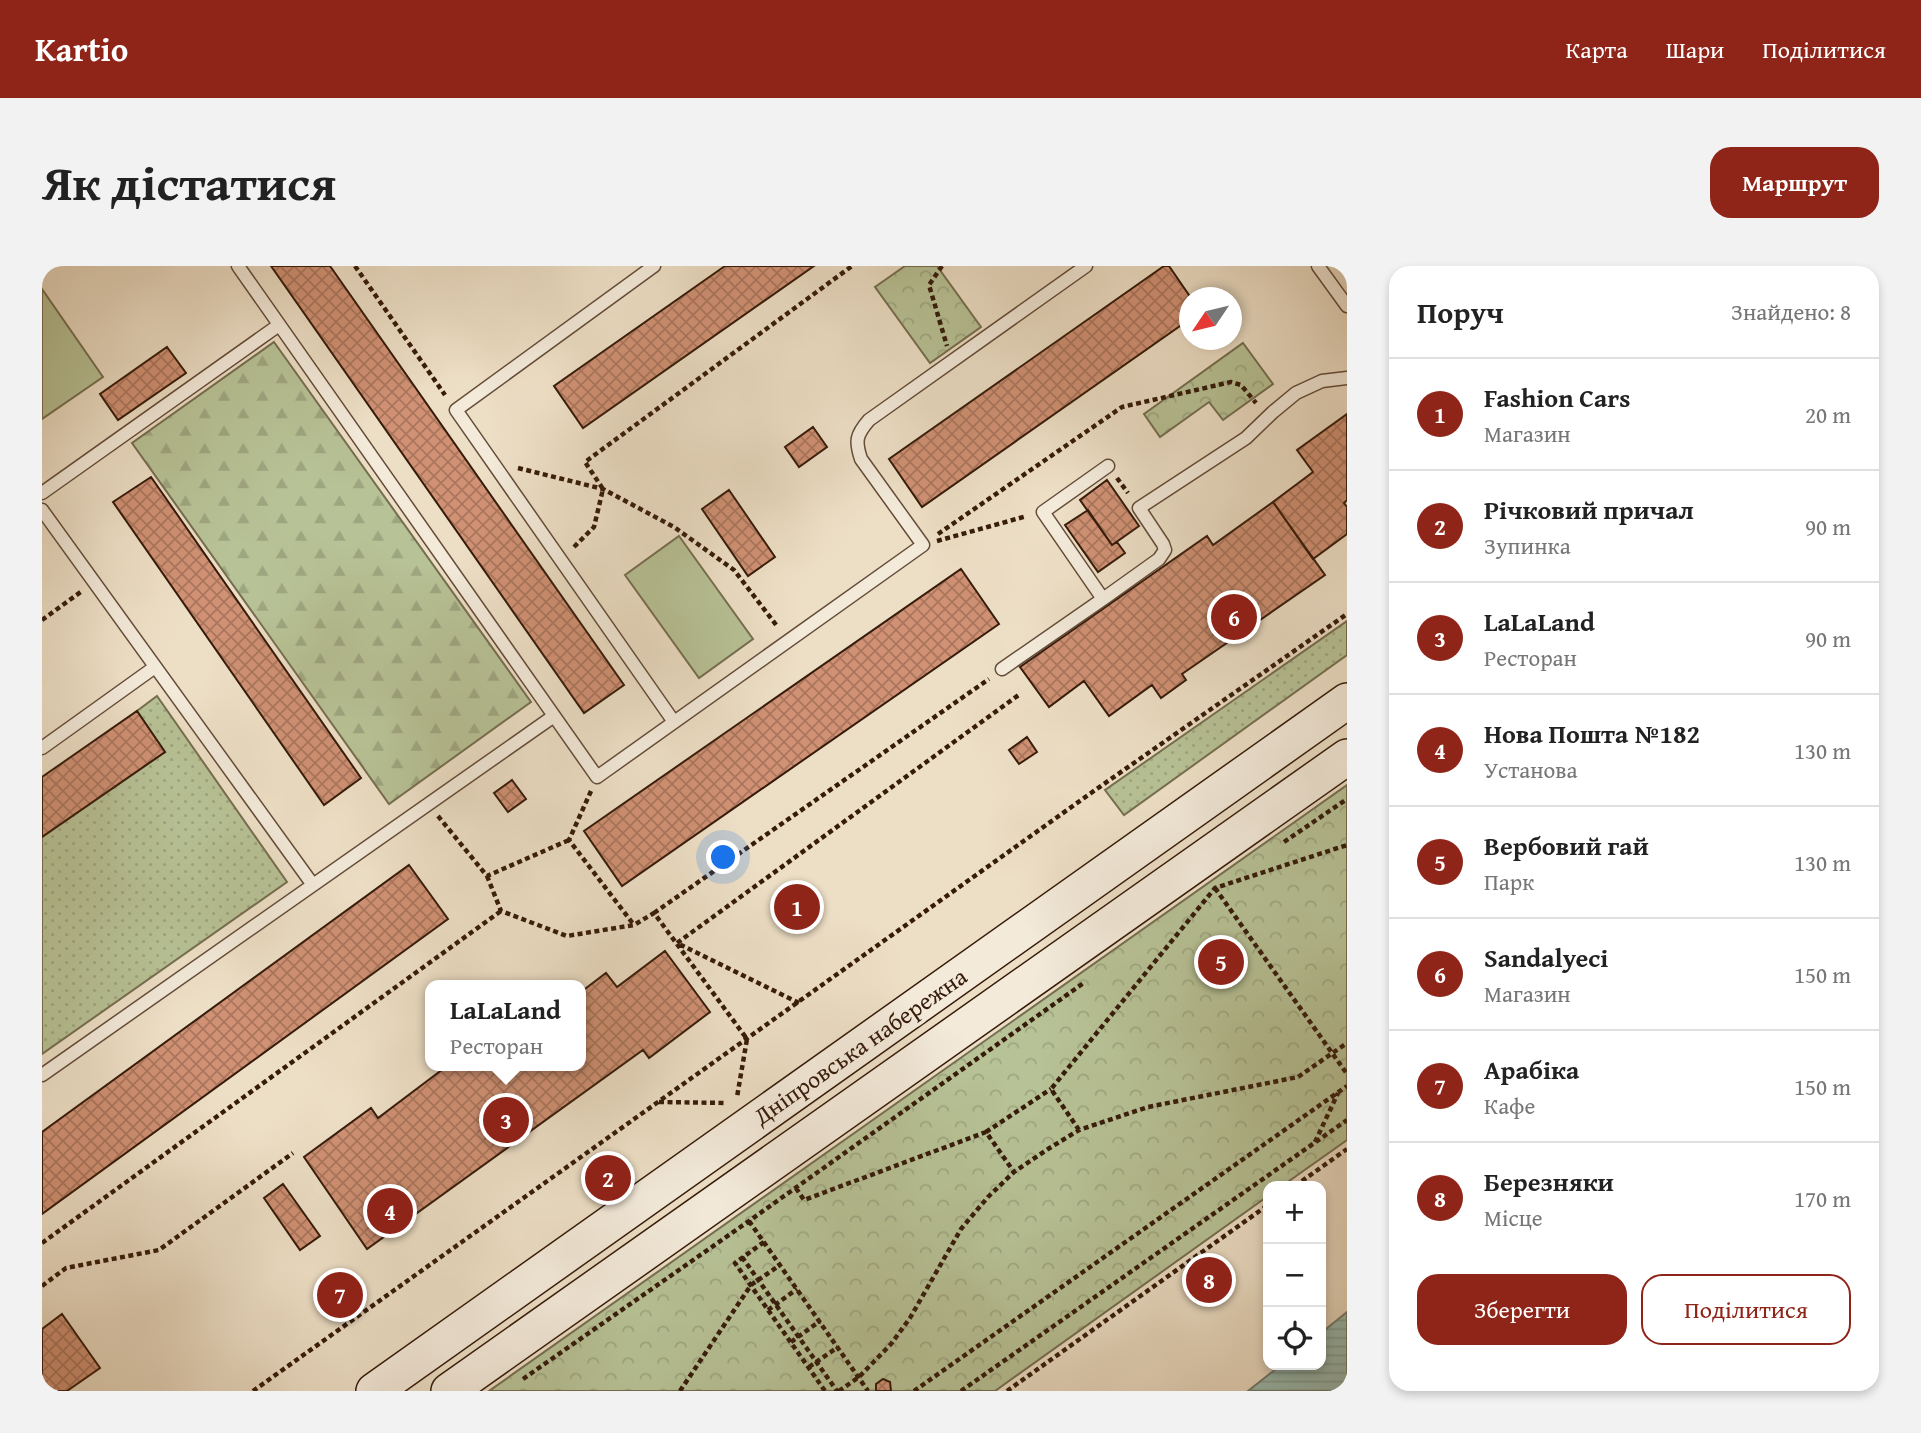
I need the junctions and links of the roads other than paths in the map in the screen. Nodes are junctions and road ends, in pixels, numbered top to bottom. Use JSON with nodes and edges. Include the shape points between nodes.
{"nodes":[{"id":1,"x":238,"y":266,"type":"edge"},
{"id":2,"x":654,"y":266,"type":"edge"},
{"id":3,"x":1086,"y":266,"type":"edge"},
{"id":4,"x":1318,"y":266,"type":"edge"},
{"id":5,"x":1347,"y":306,"type":"edge"},
{"id":6,"x":279,"y":325,"type":"junction"},
{"id":7,"x":1347,"y":378,"type":"edge"},
{"id":8,"x":1108,"y":466,"type":"road end"},
{"id":9,"x":42,"y":492,"type":"edge"},
{"id":10,"x":42,"y":510,"type":"edge"},
{"id":11,"x":1103,"y":598,"type":"junction"},
{"id":12,"x":155,"y":667,"type":"junction"},
{"id":13,"x":1002,"y":669,"type":"road end"},
{"id":14,"x":1347,"y":701,"type":"edge"},
{"id":15,"x":554,"y":716,"type":"junction"},
{"id":16,"x":674,"y":722,"type":"junction"},
{"id":17,"x":42,"y":748,"type":"edge"},
{"id":18,"x":1347,"y":757,"type":"edge"},
{"id":19,"x":313,"y":885,"type":"junction"},
{"id":20,"x":42,"y":1075,"type":"edge"},
{"id":21,"x":374,"y":1391,"type":"edge"},
{"id":22,"x":449,"y":1391,"type":"edge"}],
"edges":[{"from":1,"to":6,"type":"lane"},
{"from":2,"to":16,"type":"lane","via":[[456,410]]},
{"from":3,"to":16,"type":"lane","via":[[859,431],[861,459],[923,545]]},
{"from":4,"to":5,"type":"lane"},
{"from":6,"to":9,"type":"lane"},
{"from":6,"to":15,"type":"lane"},
{"from":7,"to":11,"type":"lane","via":[[1322,381],[1296,393],[1246,438],[1139,508],[1165,550]]},
{"from":8,"to":11,"type":"lane","via":[[1043,512]]},
{"from":10,"to":12,"type":"lane"},
{"from":11,"to":13,"type":"lane"},
{"from":12,"to":17,"type":"lane"},
{"from":12,"to":19,"type":"lane"},
{"from":14,"to":21,"type":"main road","name":"Дніпровська набережна"},
{"from":15,"to":16,"type":"lane","via":[[597,777]]},
{"from":15,"to":19,"type":"lane"},
{"from":18,"to":22,"type":"main road","name":"Дніпровська набережна"},
{"from":19,"to":20,"type":"lane"}]}
